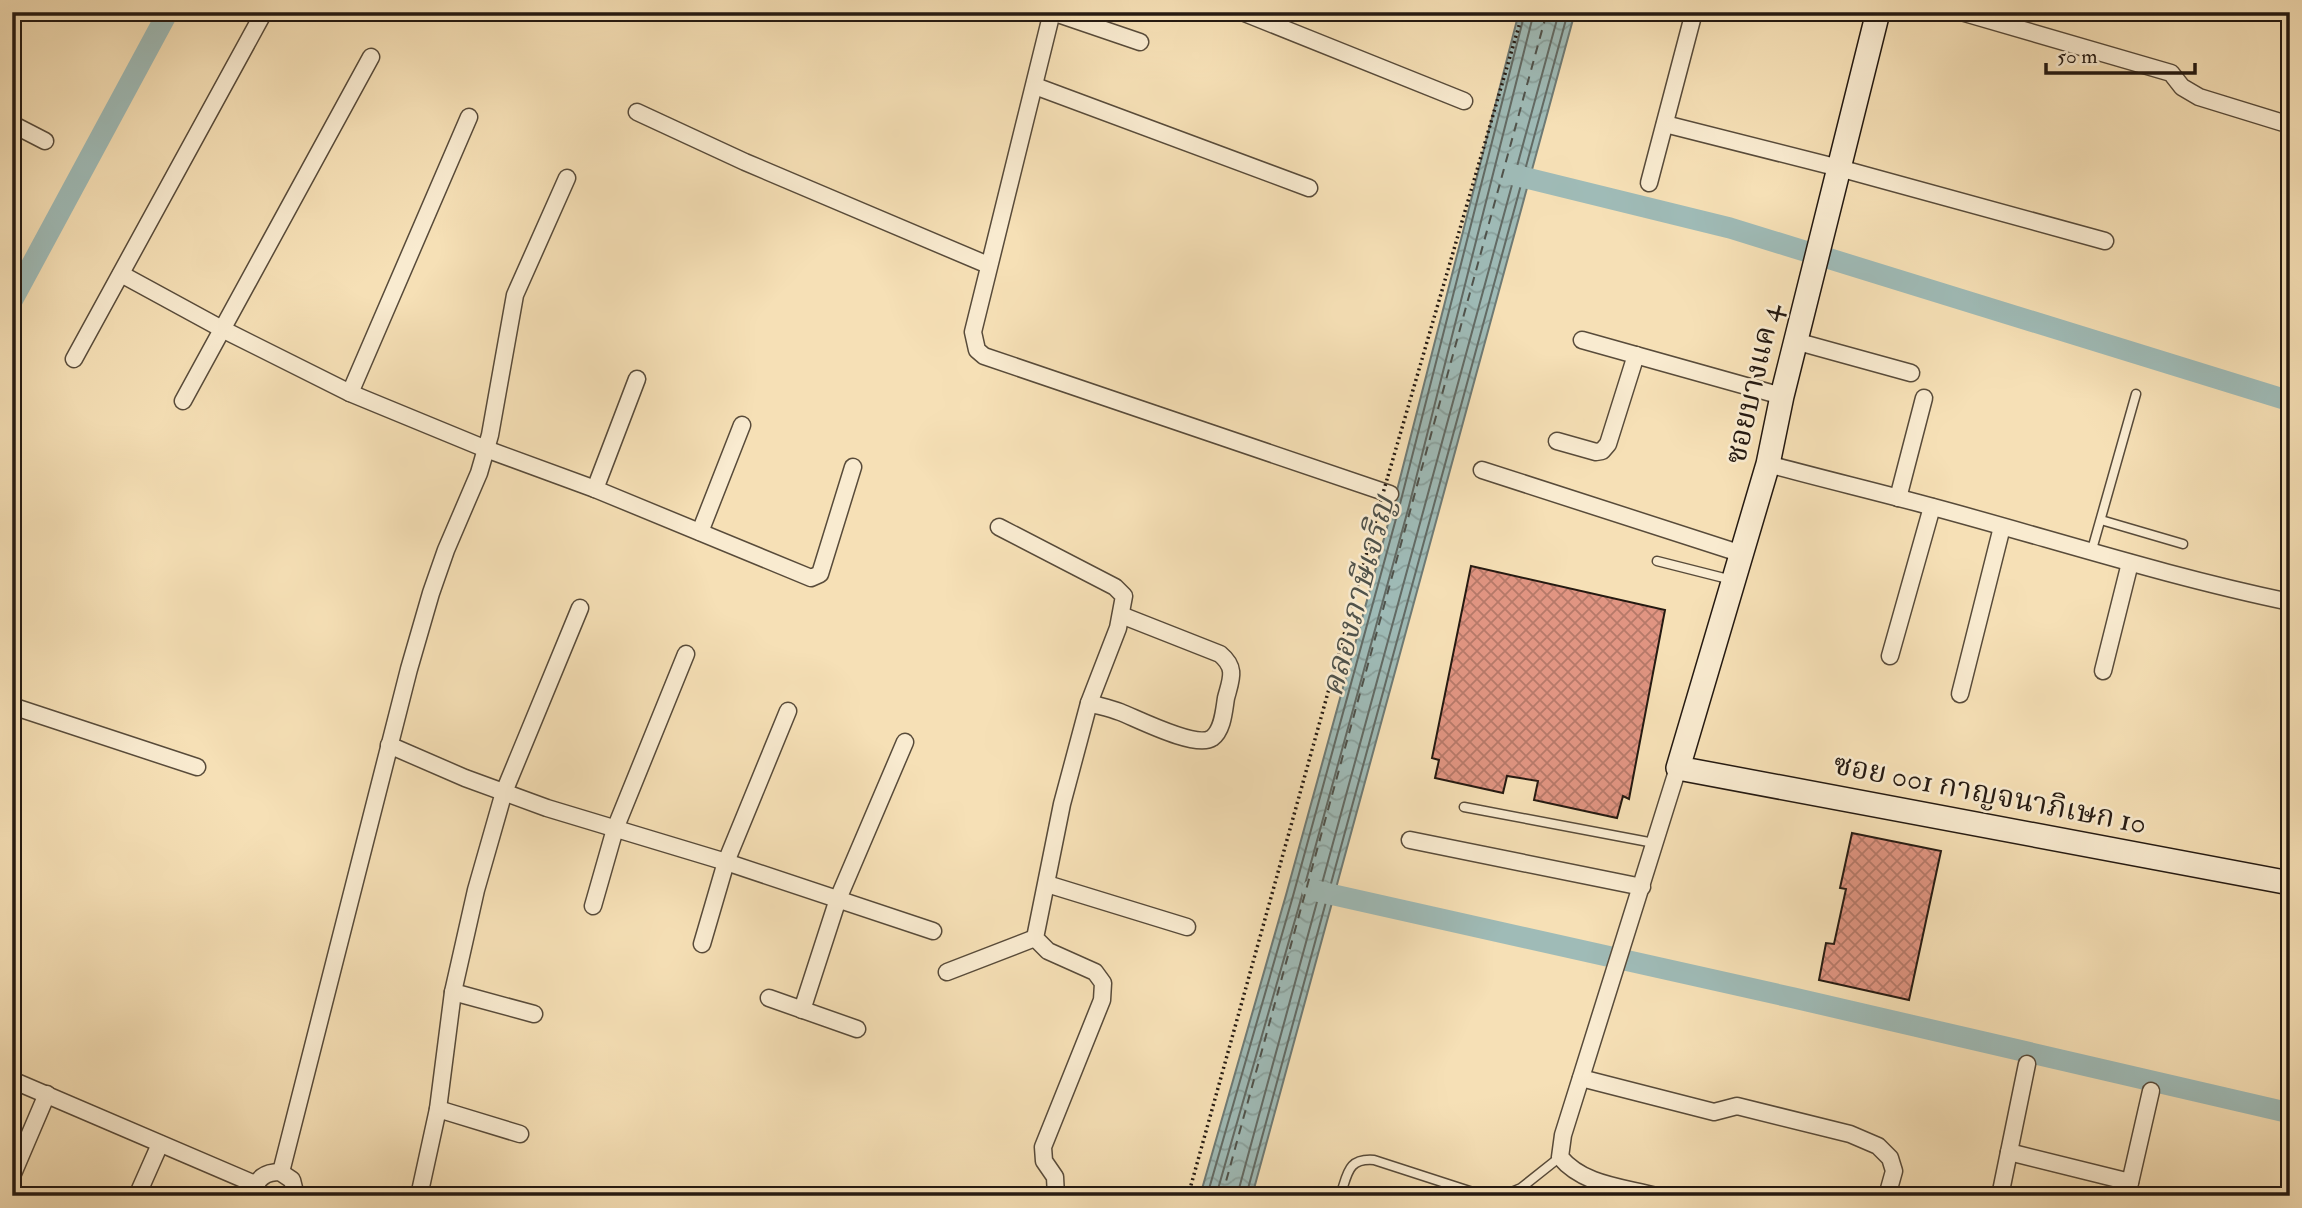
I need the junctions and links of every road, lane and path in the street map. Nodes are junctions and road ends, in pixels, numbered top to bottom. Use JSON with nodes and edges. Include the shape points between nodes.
{"nodes":[{"id":1,"x":264,"y":12,"type":"edge"},
{"id":2,"x":1052,"y":12,"type":"edge"},
{"id":3,"x":1242,"y":12,"type":"edge"},
{"id":4,"x":1524,"y":12,"type":"edge"},
{"id":5,"x":1694,"y":12,"type":"edge"},
{"id":6,"x":1878,"y":12,"type":"edge"},
{"id":7,"x":1961,"y":12,"type":"edge"},
{"id":8,"x":1140,"y":42,"type":"dead end"},
{"id":9,"x":371,"y":57,"type":"dead end"},
{"id":10,"x":1034,"y":86,"type":"junction"},
{"id":11,"x":1464,"y":101,"type":"dead end"},
{"id":12,"x":636,"y":112,"type":"dead end"},
{"id":13,"x":469,"y":117,"type":"dead end"},
{"id":14,"x":12,"y":124,"type":"edge"},
{"id":15,"x":1665,"y":124,"type":"junction"},
{"id":16,"x":2290,"y":125,"type":"edge"},
{"id":17,"x":45,"y":141,"type":"dead end"},
{"id":18,"x":1839,"y":168,"type":"junction"},
{"id":19,"x":567,"y":178,"type":"dead end"},
{"id":20,"x":1649,"y":183,"type":"dead end"},
{"id":21,"x":1309,"y":188,"type":"dead end"},
{"id":22,"x":2105,"y":241,"type":"dead end"},
{"id":23,"x":988,"y":265,"type":"junction"},
{"id":24,"x":121,"y":274,"type":"junction"},
{"id":25,"x":222,"y":329,"type":"junction"},
{"id":26,"x":1582,"y":340,"type":"dead end"},
{"id":27,"x":1796,"y":341,"type":"junction"},
{"id":28,"x":1636,"y":355,"type":"junction"},
{"id":29,"x":74,"y":359,"type":"dead end"},
{"id":30,"x":1911,"y":373,"type":"dead end"},
{"id":31,"x":636,"y":379,"type":"dead end"},
{"id":32,"x":350,"y":393,"type":"junction"},
{"id":33,"x":2136,"y":394,"type":"dead end"},
{"id":34,"x":1782,"y":396,"type":"junction"},
{"id":35,"x":1924,"y":398,"type":"dead end"},
{"id":36,"x":183,"y":401,"type":"dead end"},
{"id":37,"x":742,"y":425,"type":"dead end"},
{"id":38,"x":1557,"y":441,"type":"dead end"},
{"id":39,"x":486,"y":449,"type":"junction"},
{"id":40,"x":1768,"y":464,"type":"junction"},
{"id":41,"x":853,"y":467,"type":"dead end"},
{"id":42,"x":1482,"y":470,"type":"dead end"},
{"id":43,"x":595,"y":489,"type":"junction"},
{"id":44,"x":1390,"y":494,"type":"dead end"},
{"id":45,"x":1898,"y":498,"type":"junction"},
{"id":46,"x":1933,"y":507,"type":"junction"},
{"id":47,"x":2101,"y":520,"type":"junction"},
{"id":48,"x":999,"y":527,"type":"dead end"},
{"id":49,"x":2002,"y":527,"type":"junction"},
{"id":50,"x":700,"y":532,"type":"junction"},
{"id":51,"x":2183,"y":544,"type":"dead end"},
{"id":52,"x":2091,"y":553,"type":"junction"},
{"id":53,"x":1742,"y":554,"type":"junction"},
{"id":54,"x":1657,"y":561,"type":"dead end"},
{"id":55,"x":2130,"y":564,"type":"junction"},
{"id":56,"x":1734,"y":581,"type":"junction"},
{"id":57,"x":2290,"y":602,"type":"edge"},
{"id":58,"x":580,"y":608,"type":"dead end"},
{"id":59,"x":1122,"y":615,"type":"junction"},
{"id":60,"x":686,"y":654,"type":"dead end"},
{"id":61,"x":1890,"y":656,"type":"dead end"},
{"id":62,"x":2104,"y":671,"type":"dead end"},
{"id":63,"x":1960,"y":694,"type":"dead end"},
{"id":64,"x":1089,"y":703,"type":"junction"},
{"id":65,"x":12,"y":706,"type":"edge"},
{"id":66,"x":788,"y":712,"type":"dead end"},
{"id":67,"x":905,"y":742,"type":"dead end"},
{"id":68,"x":390,"y":745,"type":"junction"},
{"id":69,"x":197,"y":766,"type":"dead end"},
{"id":70,"x":1678,"y":768,"type":"junction"},
{"id":71,"x":504,"y":792,"type":"junction"},
{"id":72,"x":1464,"y":807,"type":"dead end"},
{"id":73,"x":615,"y":829,"type":"junction"},
{"id":74,"x":1410,"y":841,"type":"dead end"},
{"id":75,"x":1655,"y":843,"type":"junction"},
{"id":76,"x":726,"y":862,"type":"junction"},
{"id":77,"x":2290,"y":883,"type":"edge"},
{"id":78,"x":1047,"y":884,"type":"junction"},
{"id":79,"x":1642,"y":887,"type":"junction"},
{"id":80,"x":838,"y":899,"type":"junction"},
{"id":81,"x":593,"y":905,"type":"dead end"},
{"id":82,"x":1186,"y":927,"type":"dead end"},
{"id":83,"x":933,"y":931,"type":"dead end"},
{"id":84,"x":1035,"y":937,"type":"junction"},
{"id":85,"x":702,"y":944,"type":"dead end"},
{"id":86,"x":947,"y":972,"type":"dead end"},
{"id":87,"x":453,"y":992,"type":"junction"},
{"id":88,"x":769,"y":998,"type":"dead end"},
{"id":89,"x":802,"y":1010,"type":"junction"},
{"id":90,"x":534,"y":1014,"type":"dead end"},
{"id":91,"x":858,"y":1029,"type":"dead end"},
{"id":92,"x":2027,"y":1064,"type":"dead end"},
{"id":93,"x":1581,"y":1077,"type":"junction"},
{"id":94,"x":12,"y":1080,"type":"edge"},
{"id":95,"x":2151,"y":1091,"type":"dead end"},
{"id":96,"x":47,"y":1094,"type":"junction"},
{"id":97,"x":439,"y":1109,"type":"junction"},
{"id":98,"x":520,"y":1134,"type":"dead end"},
{"id":99,"x":160,"y":1144,"type":"junction"},
{"id":100,"x":2009,"y":1152,"type":"junction"},
{"id":101,"x":1560,"y":1157,"type":"junction"},
{"id":102,"x":281,"y":1172,"type":"junction"},
{"id":103,"x":12,"y":1176,"type":"edge"},
{"id":104,"x":2129,"y":1189,"type":"edge"},
{"id":105,"x":256,"y":1190,"type":"edge"},
{"id":106,"x":298,"y":1195,"type":"edge"},
{"id":107,"x":137,"y":1196,"type":"edge"},
{"id":108,"x":419,"y":1196,"type":"edge"},
{"id":109,"x":1056,"y":1196,"type":"edge"},
{"id":110,"x":1188,"y":1196,"type":"edge"},
{"id":111,"x":1340,"y":1196,"type":"edge"},
{"id":112,"x":1492,"y":1196,"type":"edge"},
{"id":113,"x":1502,"y":1196,"type":"edge"},
{"id":114,"x":1656,"y":1196,"type":"edge"},
{"id":115,"x":1887,"y":1196,"type":"edge"},
{"id":116,"x":2000,"y":1196,"type":"edge"}],
"edges":[{"from":1,"to":24,"type":"street"},
{"from":2,"to":8,"type":"street"},
{"from":2,"to":10,"type":"street"},
{"from":3,"to":11,"type":"street"},
{"from":4,"to":110,"type":"path","bridge":true,"via":[[1379,507]]},
{"from":5,"to":15,"type":"street"},
{"from":6,"to":18,"type":"street","name":"ซอยบางแค 4"},
{"from":7,"to":16,"type":"street","via":[[2171,74],[2182,88],[2199,97]]},
{"from":9,"to":25,"type":"street"},
{"from":10,"to":21,"type":"street"},
{"from":10,"to":23,"type":"street"},
{"from":12,"to":23,"type":"street"},
{"from":13,"to":32,"type":"street"},
{"from":14,"to":17,"type":"street"},
{"from":15,"to":18,"type":"street"},
{"from":15,"to":20,"type":"street"},
{"from":18,"to":22,"type":"street"},
{"from":18,"to":27,"type":"street","name":"ซอยบางแค 4"},
{"from":19,"to":39,"type":"street","via":[[515,295]]},
{"from":23,"to":44,"type":"street","via":[[973,332],[976,350],[984,356]]},
{"from":24,"to":25,"type":"street"},
{"from":24,"to":29,"type":"street"},
{"from":25,"to":32,"type":"street"},
{"from":25,"to":36,"type":"street"},
{"from":26,"to":28,"type":"street"},
{"from":27,"to":30,"type":"street"},
{"from":27,"to":34,"type":"street","name":"ซอยบางแค 4"},
{"from":28,"to":34,"type":"street"},
{"from":28,"to":38,"type":"street","via":[[1602,451]]},
{"from":31,"to":43,"type":"street"},
{"from":32,"to":39,"type":"street"},
{"from":33,"to":47,"type":"lane"},
{"from":34,"to":40,"type":"street","name":"ซอยบางแค 4"},
{"from":35,"to":45,"type":"street"},
{"from":37,"to":50,"type":"street"},
{"from":39,"to":43,"type":"street"},
{"from":39,"to":68,"type":"street","via":[[431,593]]},
{"from":40,"to":45,"type":"street"},
{"from":40,"to":53,"type":"street","name":"ซอยบางแค 4"},
{"from":41,"to":50,"type":"street","via":[[820,574],[811,578]]},
{"from":42,"to":53,"type":"street"},
{"from":43,"to":50,"type":"street"},
{"from":45,"to":46,"type":"street"},
{"from":46,"to":49,"type":"street"},
{"from":46,"to":61,"type":"street"},
{"from":47,"to":51,"type":"lane"},
{"from":47,"to":52,"type":"lane"},
{"from":48,"to":59,"type":"street","via":[[1115,587],[1124,596]]},
{"from":49,"to":52,"type":"street"},
{"from":49,"to":63,"type":"street"},
{"from":52,"to":55,"type":"street"},
{"from":53,"to":56,"type":"street","name":"ซอยบางแค 4"},
{"from":54,"to":56,"type":"lane"},
{"from":55,"to":57,"type":"street"},
{"from":55,"to":62,"type":"street"},
{"from":56,"to":70,"type":"street","name":"ซอยบางแค 4"},
{"from":58,"to":71,"type":"street"},
{"from":59,"to":64,"type":"street"},
{"from":59,"to":64,"type":"street","via":[[1228,661],[1232,673],[1219,732],[1200,741]]},
{"from":60,"to":73,"type":"street"},
{"from":64,"to":78,"type":"street"},
{"from":65,"to":69,"type":"street"},
{"from":66,"to":76,"type":"street"},
{"from":67,"to":80,"type":"street"},
{"from":68,"to":71,"type":"street"},
{"from":68,"to":102,"type":"street"},
{"from":70,"to":75,"type":"street"},
{"from":70,"to":77,"type":"street","name":"ซอย 001 กาญจนาภิเษก 10"},
{"from":71,"to":73,"type":"street"},
{"from":71,"to":87,"type":"street"},
{"from":72,"to":75,"type":"lane"},
{"from":73,"to":76,"type":"street"},
{"from":73,"to":81,"type":"street"},
{"from":74,"to":79,"type":"street"},
{"from":75,"to":79,"type":"street"},
{"from":76,"to":80,"type":"street"},
{"from":76,"to":85,"type":"street"},
{"from":78,"to":82,"type":"street"},
{"from":78,"to":84,"type":"street"},
{"from":79,"to":93,"type":"street"},
{"from":80,"to":83,"type":"street"},
{"from":80,"to":89,"type":"street"},
{"from":84,"to":86,"type":"street"},
{"from":84,"to":109,"type":"street","via":[[1048,951],[1095,972],[1103,983],[1102,1000],[1043,1147],[1044,1161],[1055,1177]]},
{"from":87,"to":90,"type":"street"},
{"from":87,"to":97,"type":"street"},
{"from":88,"to":89,"type":"street"},
{"from":89,"to":91,"type":"street"},
{"from":92,"to":100,"type":"street"},
{"from":93,"to":101,"type":"street"},
{"from":93,"to":115,"type":"street","via":[[1714,1112],[1737,1106],[1850,1134],[1878,1146],[1890,1158],[1894,1171]]},
{"from":94,"to":96,"type":"street"},
{"from":95,"to":104,"type":"street"},
{"from":96,"to":99,"type":"street"},
{"from":96,"to":103,"type":"street"},
{"from":97,"to":98,"type":"street"},
{"from":97,"to":108,"type":"street"},
{"from":99,"to":105,"type":"street"},
{"from":99,"to":107,"type":"street"},
{"from":100,"to":104,"type":"street"},
{"from":100,"to":116,"type":"street"},
{"from":101,"to":113,"type":"lane","via":[[1521,1188]]},
{"from":101,"to":114,"type":"street","via":[[1586,1178]]},
{"from":102,"to":105,"type":"street","via":[[264,1175]]},
{"from":102,"to":106,"type":"street","via":[[292,1180]]},
{"from":111,"to":112,"type":"lane","via":[[1354,1164],[1362,1159]]}]}
